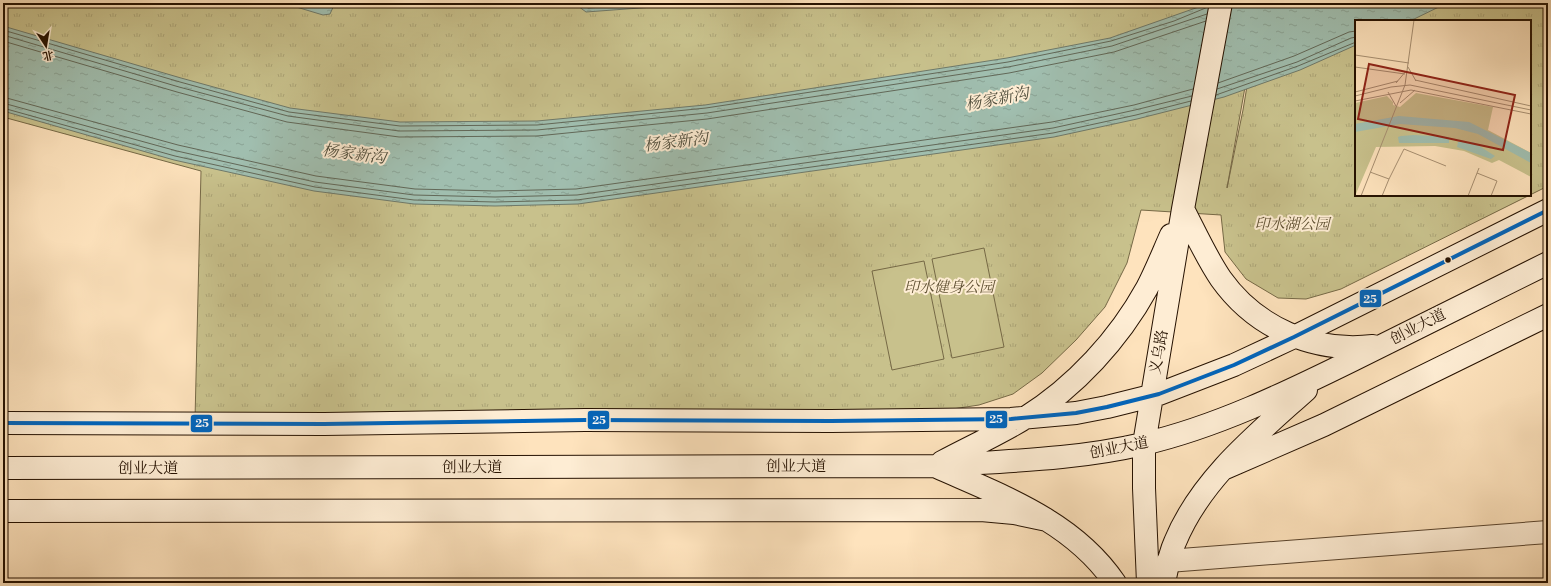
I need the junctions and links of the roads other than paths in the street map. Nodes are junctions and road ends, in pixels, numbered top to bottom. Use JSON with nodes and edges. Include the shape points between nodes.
{"nodes":[{"id":1,"x":1220,"y":3,"type":"edge"},
{"id":2,"x":1184,"y":201,"type":"junction"},
{"id":3,"x":1548,"y":210,"type":"edge"},
{"id":4,"x":1548,"y":263,"type":"edge"},
{"id":5,"x":1548,"y":315,"type":"edge"},
{"id":6,"x":1294,"y":337,"type":"junction"},
{"id":7,"x":1383,"y":345,"type":"junction"},
{"id":8,"x":1324,"y":374,"type":"junction"},
{"id":9,"x":1151,"y":396,"type":"junction"},
{"id":10,"x":1026,"y":418,"type":"junction"},
{"id":11,"x":3,"y":423,"type":"edge"},
{"id":12,"x":1144,"y":444,"type":"junction"},
{"id":13,"x":934,"y":466,"type":"junction"},
{"id":14,"x":3,"y":468,"type":"edge"},
{"id":15,"x":1223,"y":469,"type":"junction"},
{"id":16,"x":3,"y":511,"type":"edge"},
{"id":17,"x":1047,"y":520,"type":"junction"},
{"id":18,"x":1548,"y":532,"type":"edge"},
{"id":19,"x":1168,"y":561,"type":"junction"},
{"id":20,"x":1115,"y":583,"type":"edge"},
{"id":21,"x":1148,"y":583,"type":"edge"},
{"id":22,"x":1164,"y":583,"type":"edge"}],
"edges":[{"from":1,"to":2,"type":"main road"},
{"from":2,"to":6,"type":"main road","via":[[1208,258],[1220,278],[1254,313]]},
{"from":2,"to":9,"type":"main road","name":"义乌路"},
{"from":2,"to":10,"type":"main road","via":[[1147,288],[1132,313],[1097,357],[1072,382]]},
{"from":3,"to":6,"type":"main road"},
{"from":4,"to":7,"type":"main road","name":"创业大道"},
{"from":5,"to":15,"type":"main road","via":[[1324,425]]},
{"from":6,"to":7,"type":"main road","via":[[1337,348]]},
{"from":6,"to":9,"type":"main road","via":[[1206,376]]},
{"from":7,"to":8,"type":"main road","name":"创业大道"},
{"from":8,"to":12,"type":"main road","name":"创业大道","via":[[1219,420]]},
{"from":8,"to":15,"type":"main road","via":[[1256,434]]},
{"from":9,"to":10,"type":"main road","via":[[1076,413]]},
{"from":9,"to":12,"type":"main road","name":"义乌路"},
{"from":10,"to":11,"type":"main road","via":[[324,424]]},
{"from":10,"to":13,"type":"main road"},
{"from":12,"to":13,"type":"main road","name":"创业大道","via":[[1113,451],[1051,458]]},
{"from":12,"to":21,"type":"main road","name":"义乌路"},
{"from":13,"to":14,"type":"main road","name":"创业大道"},
{"from":13,"to":17,"type":"main road","via":[[1019,504]]},
{"from":15,"to":19,"type":"main road","via":[[1195,504],[1174,543]]},
{"from":16,"to":17,"type":"main road","via":[[981,510]]},
{"from":17,"to":20,"type":"main road","via":[[1081,545]]},
{"from":18,"to":19,"type":"main road"},
{"from":19,"to":22,"type":"main road"}]}
